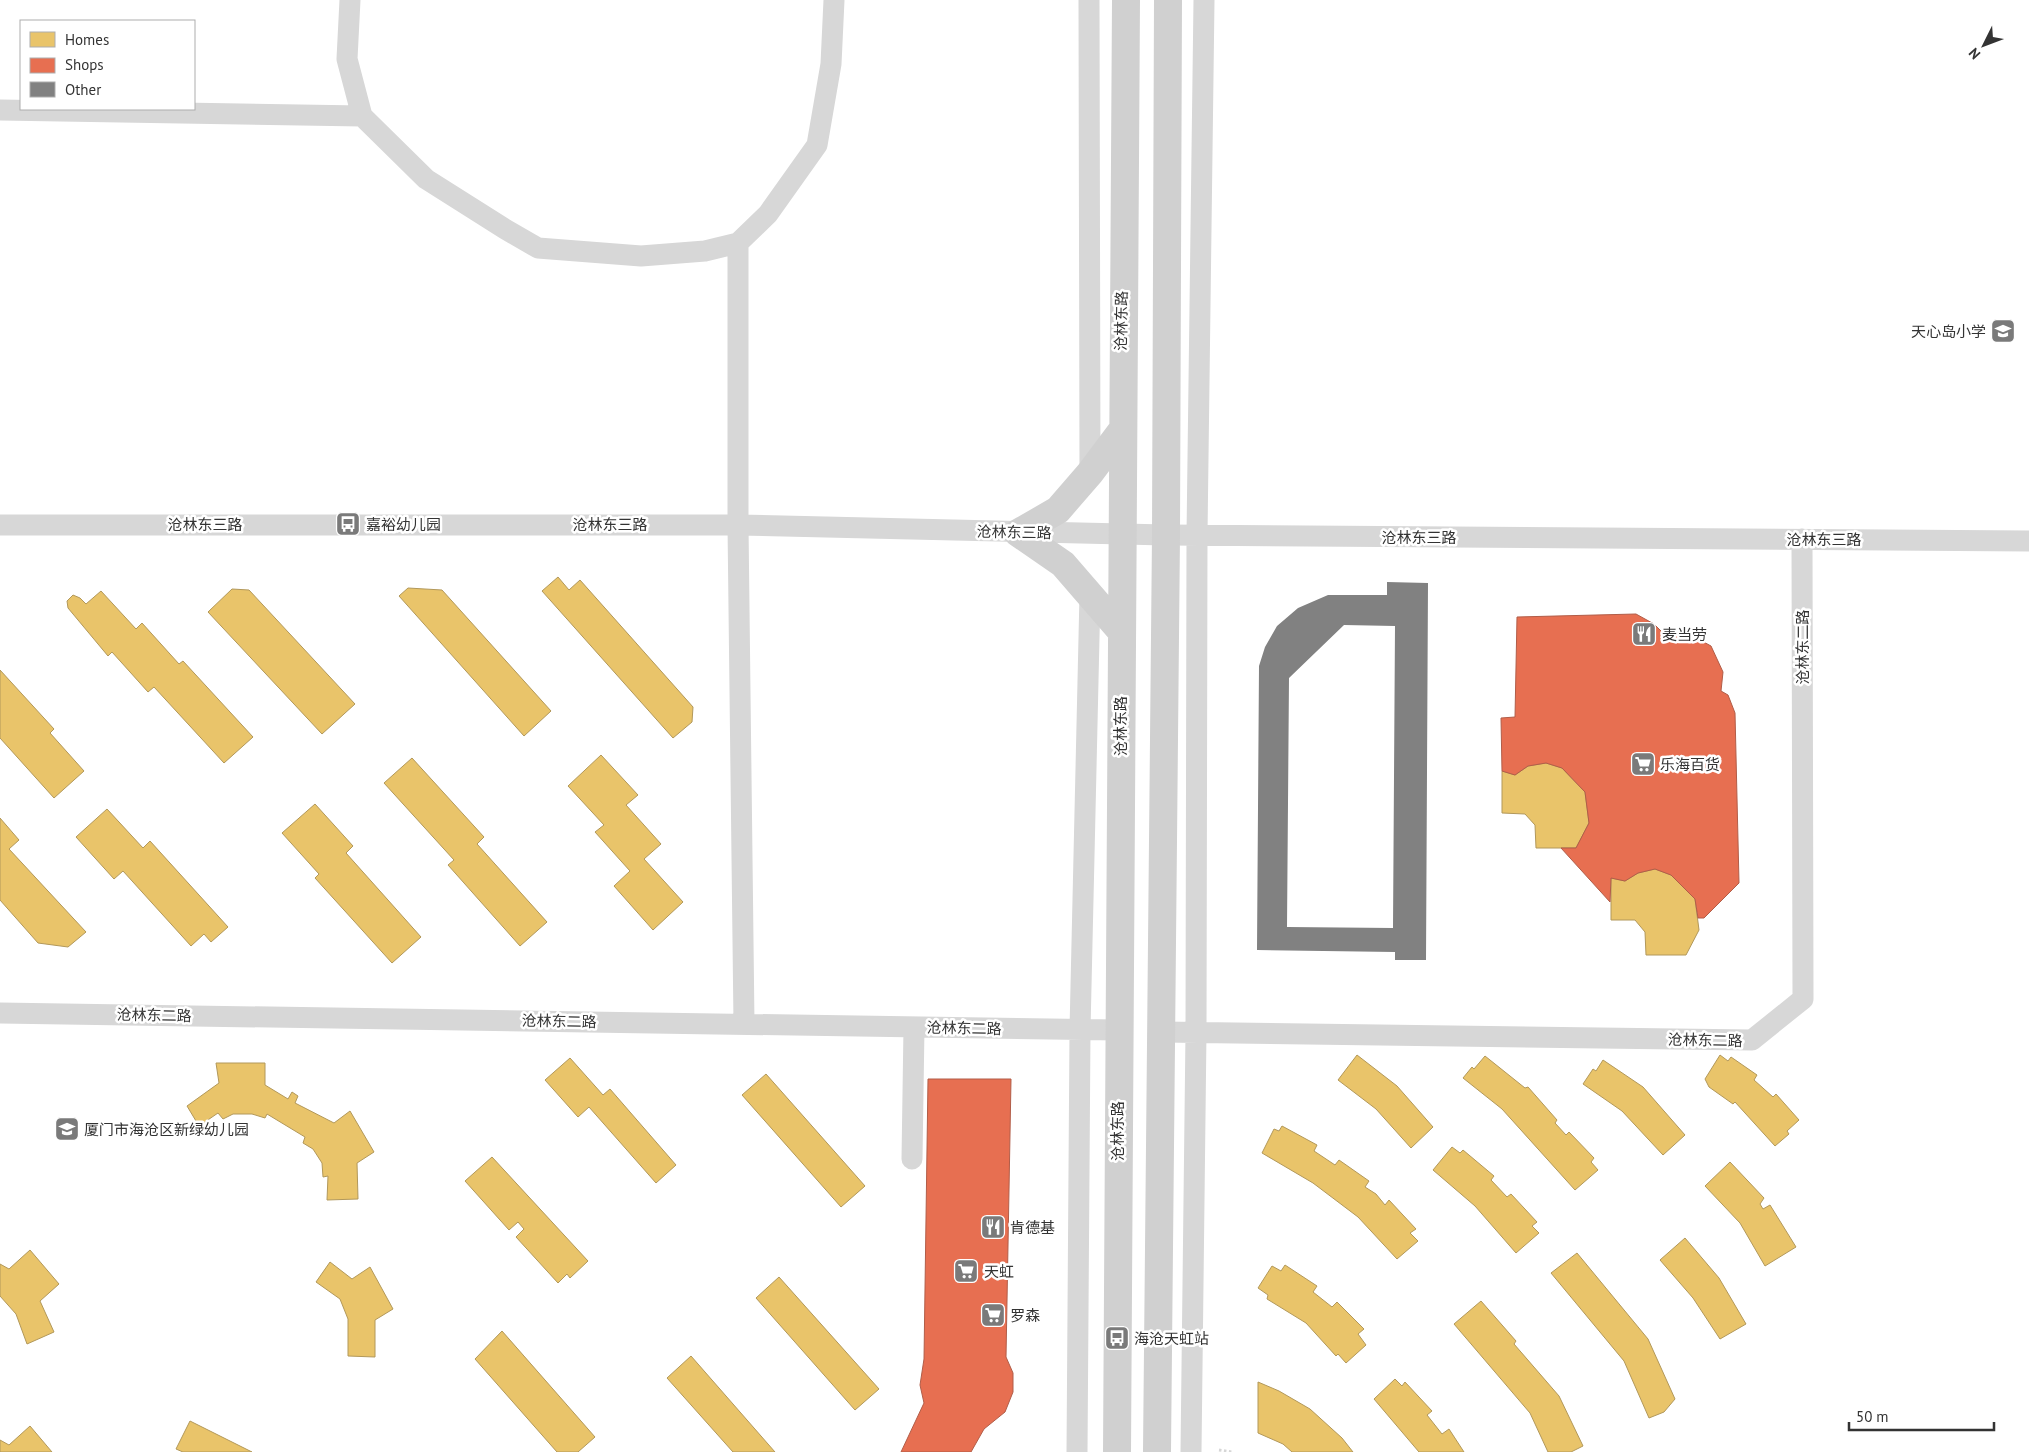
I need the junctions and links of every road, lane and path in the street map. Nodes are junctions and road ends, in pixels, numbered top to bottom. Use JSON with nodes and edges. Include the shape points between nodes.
{"nodes":[{"id":1,"x":350,"y":0,"type":"edge"},
{"id":2,"x":834,"y":0,"type":"edge"},
{"id":3,"x":1089,"y":0,"type":"edge"},
{"id":4,"x":1126,"y":0,"type":"edge"},
{"id":5,"x":1168,"y":0,"type":"edge"},
{"id":6,"x":1204,"y":0,"type":"edge"},
{"id":7,"x":0,"y":110,"type":"edge"},
{"id":8,"x":362,"y":116,"type":"junction"},
{"id":9,"x":738,"y":243,"type":"junction"},
{"id":10,"x":1120,"y":432,"type":"junction"},
{"id":11,"x":1090,"y":473,"type":"junction"},
{"id":12,"x":0,"y":525,"type":"edge"},
{"id":13,"x":738,"y":525,"type":"junction"},
{"id":14,"x":1018,"y":532,"type":"junction"},
{"id":15,"x":1122,"y":534,"type":"junction"},
{"id":16,"x":1166,"y":535,"type":"junction"},
{"id":17,"x":1198,"y":535,"type":"junction"},
{"id":18,"x":1802,"y":539,"type":"junction"},
{"id":19,"x":2029,"y":541,"type":"edge"},
{"id":20,"x":1090,"y":594,"type":"junction"},
{"id":21,"x":1121,"y":631,"type":"junction"},
{"id":22,"x":0,"y":1013,"type":"edge"},
{"id":23,"x":744,"y":1024,"type":"junction"},
{"id":24,"x":914,"y":1027,"type":"junction"},
{"id":25,"x":1080,"y":1030,"type":"junction"},
{"id":26,"x":1117,"y":1030,"type":"junction"},
{"id":27,"x":1162,"y":1032,"type":"junction"},
{"id":28,"x":1196,"y":1032,"type":"junction"},
{"id":29,"x":912,"y":1159,"type":"dead end"},
{"id":30,"x":1219,"y":1450,"type":"dead end"},
{"id":31,"x":1077,"y":1452,"type":"edge"},
{"id":32,"x":1117,"y":1452,"type":"edge"},
{"id":33,"x":1157,"y":1452,"type":"edge"},
{"id":34,"x":1191,"y":1452,"type":"edge"},
{"id":35,"x":1232,"y":1452,"type":"edge"}],
"edges":[{"from":1,"to":8,"type":"street","via":[[347,59]]},
{"from":2,"to":9,"type":"street","via":[[831,64],[818,145],[768,214]]},
{"from":3,"to":11,"type":"street"},
{"from":4,"to":10,"type":"street","name":"沧林东路"},
{"from":5,"to":16,"type":"street"},
{"from":6,"to":17,"type":"street"},
{"from":7,"to":8,"type":"street"},
{"from":8,"to":9,"type":"street","via":[[426,179],[538,248],[641,256],[705,251]]},
{"from":9,"to":13,"type":"street"},
{"from":10,"to":11,"type":"street"},
{"from":10,"to":15,"type":"street","name":"沧林东路"},
{"from":11,"to":14,"type":"street","via":[[1058,510]]},
{"from":12,"to":13,"type":"street","name":"沧林东三路"},
{"from":13,"to":14,"type":"street","name":"沧林东三路"},
{"from":13,"to":23,"type":"street"},
{"from":14,"to":15,"type":"street","name":"沧林东三路"},
{"from":14,"to":20,"type":"street","via":[[1063,564]]},
{"from":15,"to":16,"type":"street","name":"沧林东三路"},
{"from":15,"to":21,"type":"street","name":"沧林东路"},
{"from":16,"to":17,"type":"street","name":"沧林东三路"},
{"from":16,"to":27,"type":"street"},
{"from":17,"to":18,"type":"street","name":"沧林东三路"},
{"from":17,"to":28,"type":"street"},
{"from":18,"to":19,"type":"street","name":"沧林东三路"},
{"from":18,"to":28,"type":"street","name":"沧林东二路","via":[[1803,999],[1796,1005],[1752,1040]]},
{"from":20,"to":21,"type":"street"},
{"from":20,"to":25,"type":"street"},
{"from":21,"to":26,"type":"street","name":"沧林东路"},
{"from":22,"to":23,"type":"street","name":"沧林东二路"},
{"from":23,"to":24,"type":"street","name":"沧林东二路"},
{"from":24,"to":25,"type":"street","name":"沧林东二路"},
{"from":24,"to":29,"type":"street"},
{"from":25,"to":26,"type":"street","name":"沧林东二路"},
{"from":25,"to":31,"type":"street"},
{"from":26,"to":32,"type":"street","name":"沧林东路"},
{"from":27,"to":28,"type":"street","name":"沧林东二路"},
{"from":27,"to":33,"type":"street"},
{"from":28,"to":34,"type":"street"},
{"from":30,"to":35,"type":"path"}]}
